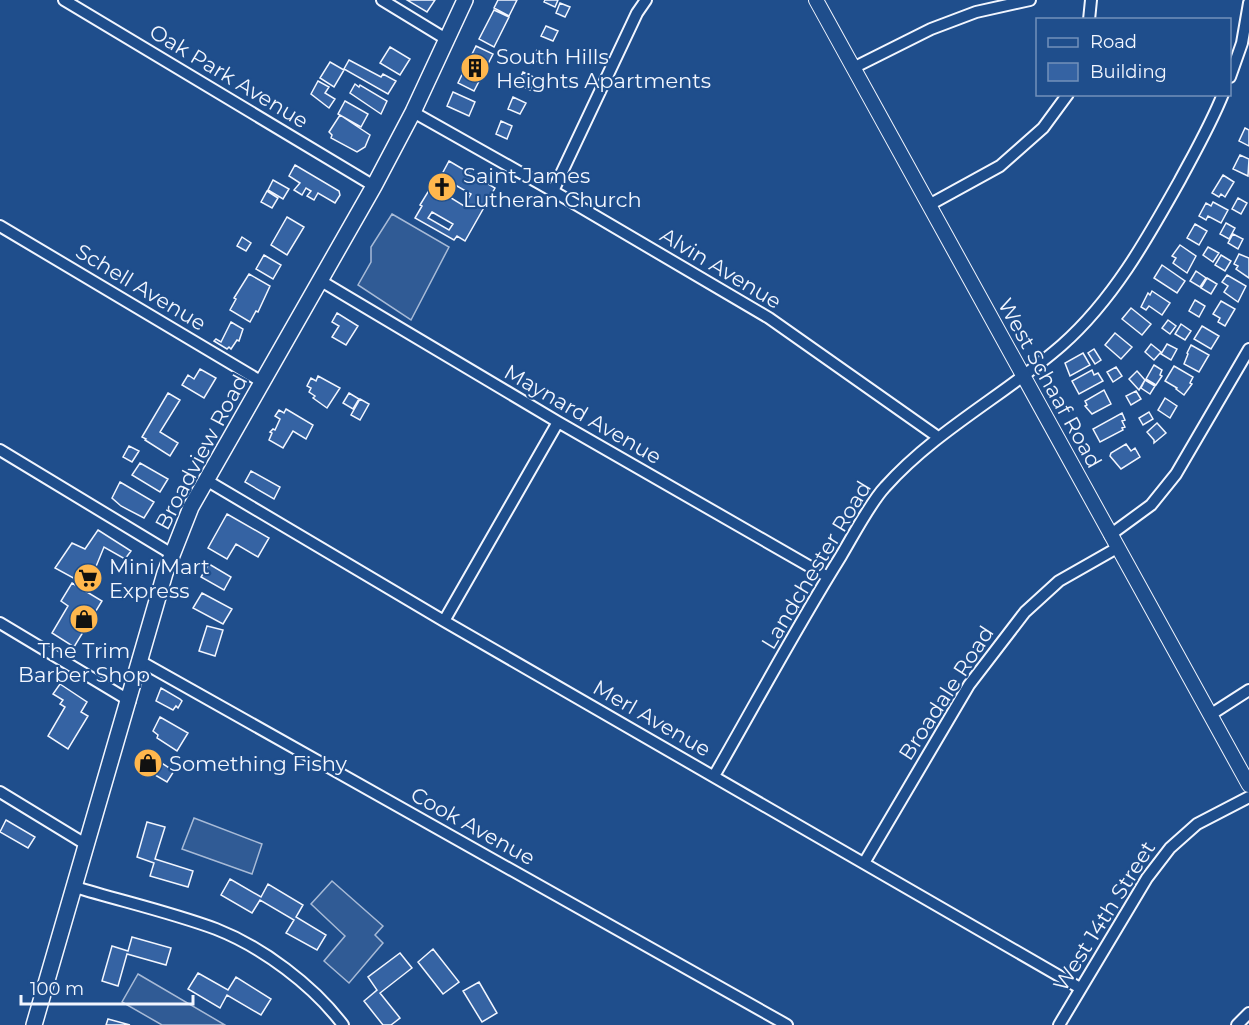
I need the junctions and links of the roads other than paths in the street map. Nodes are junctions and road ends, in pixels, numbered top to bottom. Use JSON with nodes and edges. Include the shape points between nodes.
{"nodes":[{"id":1,"x":64,"y":0,"type":"edge"},
{"id":2,"x":382,"y":0,"type":"edge"},
{"id":3,"x":465,"y":0,"type":"edge"},
{"id":4,"x":646,"y":0,"type":"edge"},
{"id":5,"x":816,"y":0,"type":"edge"},
{"id":6,"x":1030,"y":0,"type":"edge"},
{"id":7,"x":1091,"y":0,"type":"edge"},
{"id":8,"x":1249,"y":3,"type":"edge"},
{"id":9,"x":1089,"y":18,"type":"edge"},
{"id":10,"x":446,"y":39,"type":"junction"},
{"id":11,"x":853,"y":68,"type":"junction"},
{"id":12,"x":1231,"y":74,"type":"edge"},
{"id":13,"x":1067,"y":96,"type":"edge"},
{"id":14,"x":1222,"y":96,"type":"edge"},
{"id":15,"x":413,"y":112,"type":"junction"},
{"id":16,"x":374,"y":186,"type":"junction"},
{"id":17,"x":553,"y":191,"type":"junction"},
{"id":18,"x":929,"y":205,"type":"junction"},
{"id":19,"x":0,"y":226,"type":"edge"},
{"id":20,"x":321,"y":281,"type":"junction"},
{"id":21,"x":1249,"y":349,"type":"edge"},
{"id":22,"x":1022,"y":376,"type":"junction"},
{"id":23,"x":262,"y":382,"type":"junction"},
{"id":24,"x":558,"y":422,"type":"junction"},
{"id":25,"x":938,"y":437,"type":"junction"},
{"id":26,"x":0,"y":450,"type":"edge"},
{"id":27,"x":206,"y":480,"type":"junction"},
{"id":28,"x":1110,"y":535,"type":"junction"},
{"id":29,"x":1117,"y":548,"type":"junction"},
{"id":30,"x":172,"y":554,"type":"junction"},
{"id":31,"x":828,"y":577,"type":"junction"},
{"id":32,"x":444,"y":621,"type":"junction"},
{"id":33,"x":0,"y":623,"type":"edge"},
{"id":34,"x":140,"y":661,"type":"junction"},
{"id":35,"x":1249,"y":690,"type":"edge"},
{"id":36,"x":130,"y":701,"type":"junction"},
{"id":37,"x":1210,"y":715,"type":"junction"},
{"id":38,"x":714,"y":776,"type":"junction"},
{"id":39,"x":1249,"y":785,"type":"edge"},
{"id":40,"x":0,"y":792,"type":"edge"},
{"id":41,"x":1249,"y":797,"type":"edge"},
{"id":42,"x":87,"y":845,"type":"junction"},
{"id":43,"x":864,"y":863,"type":"junction"},
{"id":44,"x":75,"y":887,"type":"junction"},
{"id":45,"x":1080,"y":988,"type":"junction"},
{"id":46,"x":1249,"y":1013,"type":"edge"},
{"id":47,"x":34,"y":1025,"type":"edge"},
{"id":48,"x":343,"y":1025,"type":"edge"},
{"id":49,"x":787,"y":1025,"type":"edge"},
{"id":50,"x":1059,"y":1025,"type":"edge"},
{"id":51,"x":1237,"y":1025,"type":"edge"}],
"edges":[{"from":1,"to":16,"type":"street","name":"Oak Park Avenue"},
{"from":2,"to":10,"type":"street"},
{"from":3,"to":10,"type":"main road","name":"Broadview Road"},
{"from":4,"to":17,"type":"street"},
{"from":5,"to":11,"type":"street","name":"West Schaaf Road"},
{"from":6,"to":11,"type":"street","via":[[976,12],[931,29]]},
{"from":7,"to":9,"type":"street"},
{"from":8,"to":12,"type":"street","via":[[1242,43]]},
{"from":10,"to":15,"type":"main road","name":"Broadview Road"},
{"from":11,"to":18,"type":"street","name":"West Schaaf Road"},
{"from":13,"to":18,"type":"street","via":[[1043,128],[1000,166]]},
{"from":14,"to":22,"type":"street","name":"Landchester Road","via":[[1214,118],[1121,279],[1089,319]]},
{"from":15,"to":16,"type":"main road","name":"Broadview Road"},
{"from":15,"to":17,"type":"street","name":"Alvin Avenue"},
{"from":16,"to":20,"type":"main road","name":"Broadview Road"},
{"from":17,"to":25,"type":"street","name":"Alvin Avenue","via":[[769,318]]},
{"from":18,"to":22,"type":"street","name":"West Schaaf Road"},
{"from":19,"to":23,"type":"street","name":"Schell Avenue"},
{"from":20,"to":23,"type":"main road","name":"Broadview Road"},
{"from":20,"to":24,"type":"street","name":"Maynard Avenue"},
{"from":21,"to":28,"type":"street","via":[[1176,474],[1151,505]]},
{"from":22,"to":25,"type":"street","name":"Landchester Road"},
{"from":22,"to":28,"type":"street","name":"West Schaaf Road"},
{"from":23,"to":27,"type":"main road","name":"Broadview Road"},
{"from":24,"to":31,"type":"street","name":"Maynard Avenue"},
{"from":24,"to":32,"type":"street"},
{"from":25,"to":31,"type":"street","name":"Landchester Road","via":[[883,488]]},
{"from":26,"to":30,"type":"street"},
{"from":27,"to":30,"type":"main road","name":"Broadview Road"},
{"from":27,"to":32,"type":"street","name":"Merl Avenue"},
{"from":28,"to":29,"type":"street","name":"West Schaaf Road"},
{"from":29,"to":37,"type":"street","name":"West Schaaf Road"},
{"from":29,"to":43,"type":"street","name":"Broadale Road","via":[[1059,581],[1024,612],[969,685]]},
{"from":30,"to":34,"type":"main road","name":"Broadview Road"},
{"from":31,"to":38,"type":"street","name":"Landchester Road"},
{"from":32,"to":38,"type":"street","name":"Merl Avenue"},
{"from":33,"to":36,"type":"street"},
{"from":34,"to":36,"type":"main road","name":"Broadview Road"},
{"from":34,"to":49,"type":"street","name":"Cook Avenue"},
{"from":35,"to":37,"type":"street"},
{"from":36,"to":42,"type":"main road","name":"Broadview Road"},
{"from":37,"to":39,"type":"street","name":"West Schaaf Road"},
{"from":38,"to":43,"type":"street","name":"Merl Avenue"},
{"from":40,"to":42,"type":"street"},
{"from":41,"to":45,"type":"street","name":"West 14th Street","via":[[1197,824],[1170,848],[1147,878]]},
{"from":42,"to":44,"type":"main road","name":"Broadview Road"},
{"from":43,"to":45,"type":"street","name":"Merl Avenue"},
{"from":44,"to":47,"type":"main road","name":"Broadview Road"},
{"from":44,"to":48,"type":"street","via":[[237,939],[316,994]]},
{"from":45,"to":50,"type":"street","name":"West 14th Street"},
{"from":46,"to":51,"type":"street"}]}
